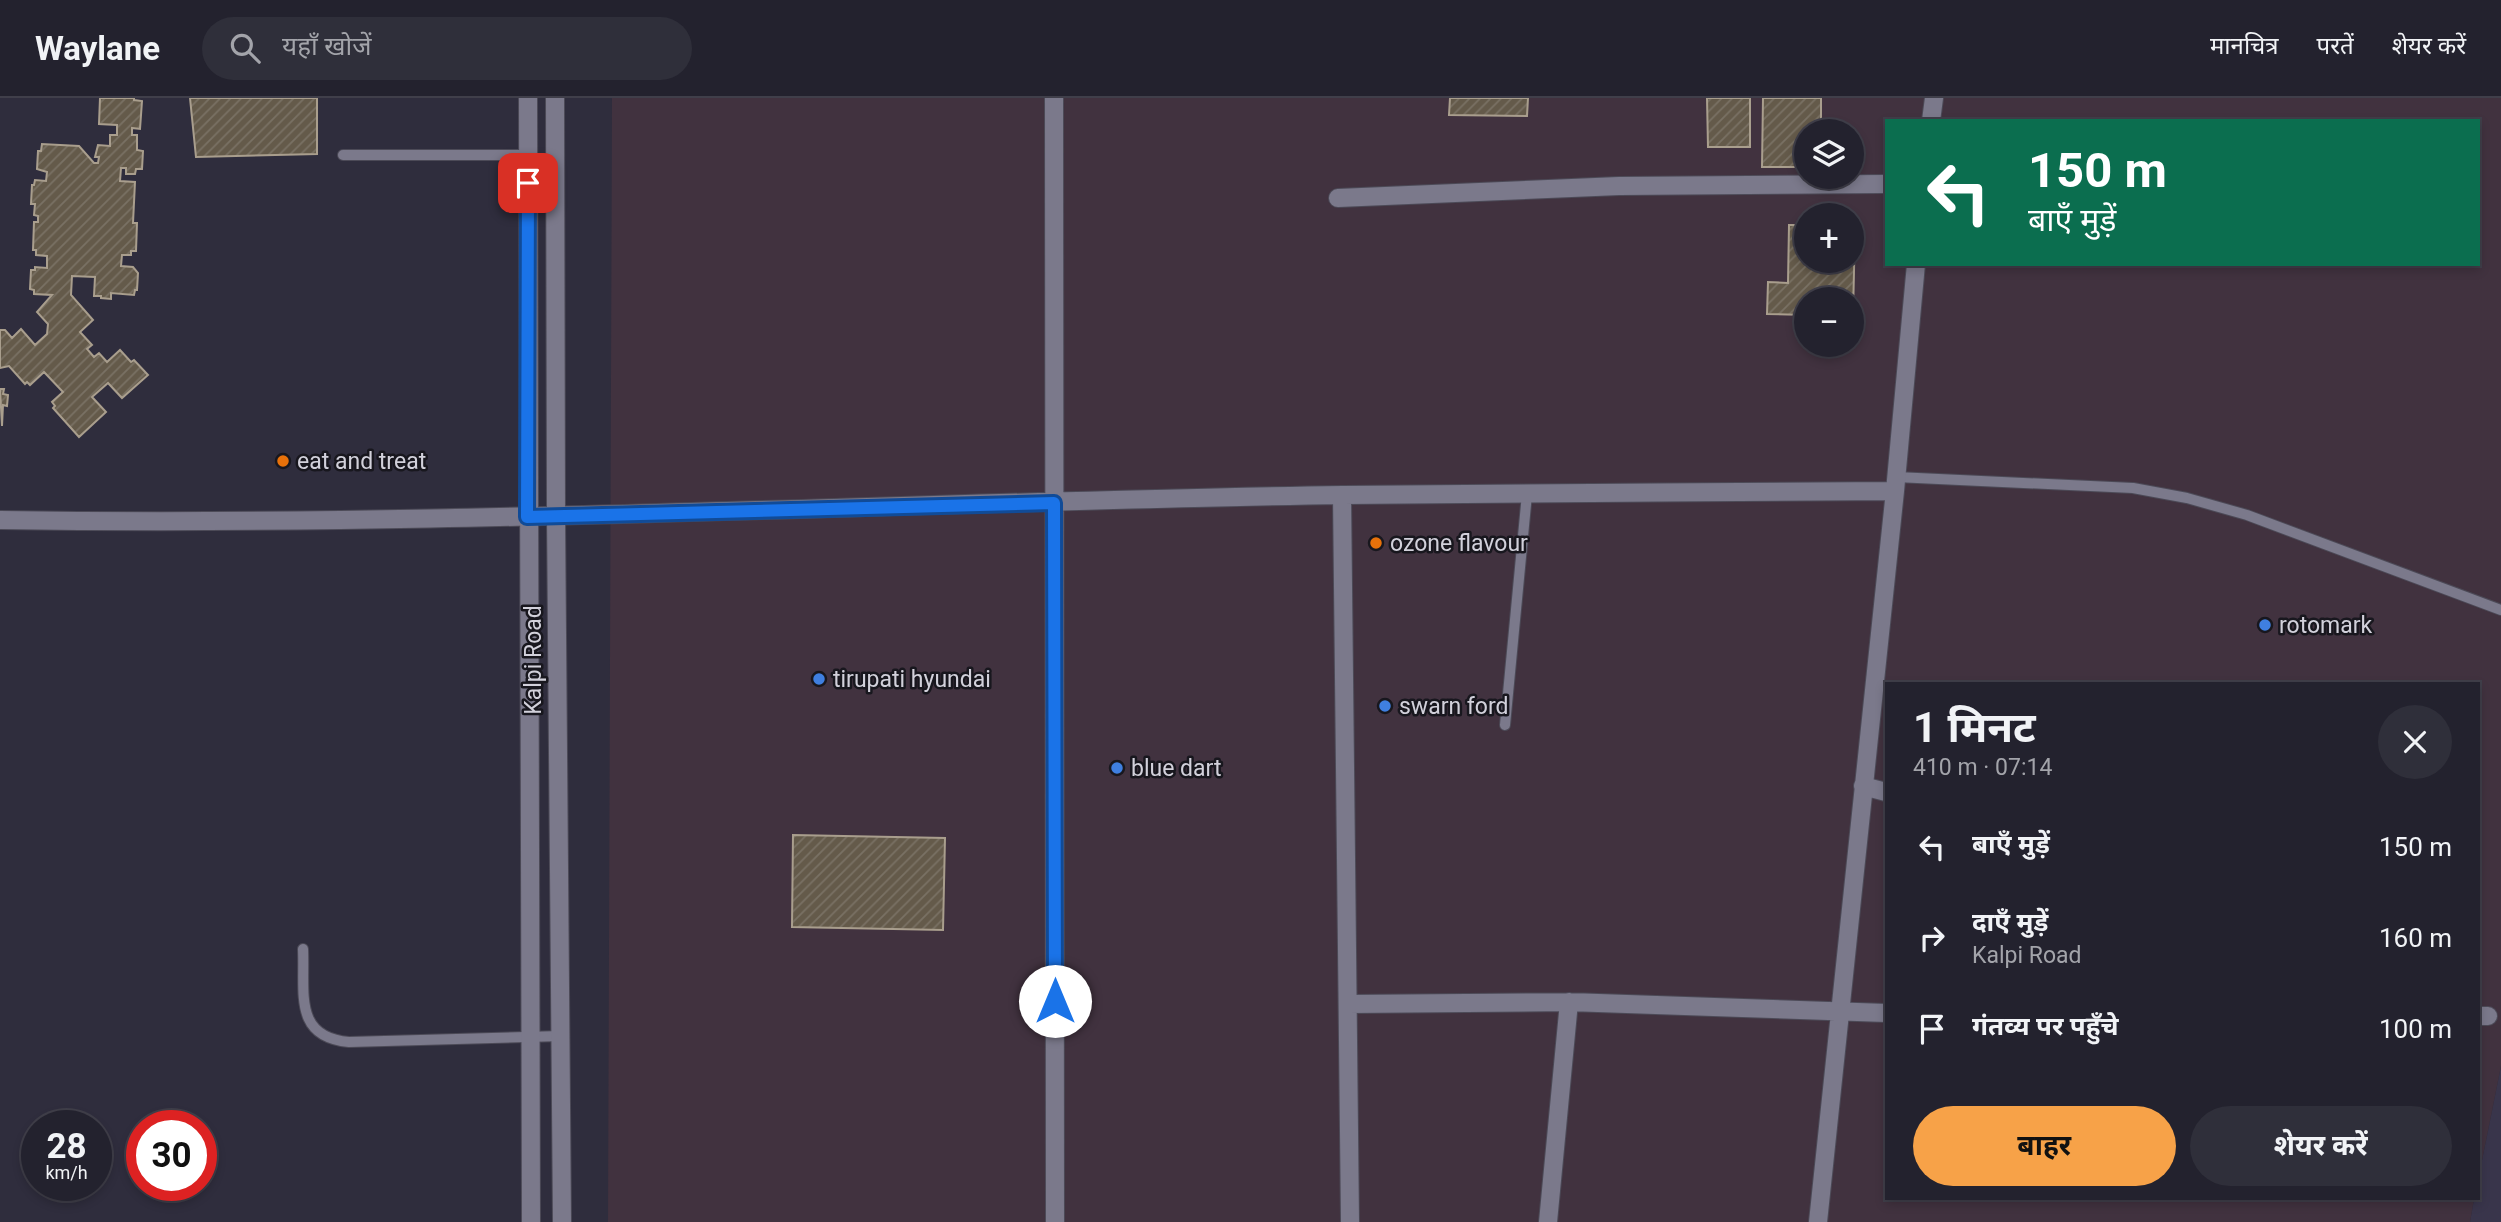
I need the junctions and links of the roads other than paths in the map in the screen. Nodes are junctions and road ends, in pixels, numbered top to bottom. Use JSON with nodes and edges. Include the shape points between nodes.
{"nodes":[{"id":1,"x":528,"y":98,"type":"edge"},
{"id":2,"x":555,"y":98,"type":"edge"},
{"id":3,"x":1054,"y":98,"type":"edge"},
{"id":4,"x":1934,"y":98,"type":"edge"},
{"id":5,"x":1931,"y":119,"type":"edge"},
{"id":6,"x":344,"y":155,"type":"dead end"},
{"id":7,"x":528,"y":155,"type":"junction"},
{"id":8,"x":1885,"y":184,"type":"edge"},
{"id":9,"x":1339,"y":198,"type":"dead end"},
{"id":10,"x":1916,"y":266,"type":"edge"},
{"id":11,"x":1896,"y":484,"type":"junction"},
{"id":12,"x":1527,"y":494,"type":"junction"},
{"id":13,"x":1342,"y":495,"type":"junction"},
{"id":14,"x":1054,"y":503,"type":"junction"},
{"id":15,"x":556,"y":516,"type":"junction"},
{"id":16,"x":527,"y":517,"type":"junction"},
{"id":17,"x":0,"y":520,"type":"edge"},
{"id":18,"x":2501,"y":610,"type":"edge"},
{"id":19,"x":1505,"y":725,"type":"dead end"},
{"id":20,"x":1863,"y":786,"type":"junction"},
{"id":21,"x":1885,"y":792,"type":"edge"},
{"id":22,"x":303,"y":949,"type":"dead end"},
{"id":23,"x":1569,"y":1002,"type":"junction"},
{"id":24,"x":1348,"y":1004,"type":"junction"},
{"id":25,"x":1839,"y":1010,"type":"junction"},
{"id":26,"x":1885,"y":1013,"type":"edge"},
{"id":27,"x":561,"y":1036,"type":"junction"},
{"id":28,"x":530,"y":1037,"type":"junction"},
{"id":29,"x":531,"y":1222,"type":"edge"},
{"id":30,"x":562,"y":1222,"type":"edge"},
{"id":31,"x":1055,"y":1222,"type":"edge"},
{"id":32,"x":1350,"y":1222,"type":"edge"},
{"id":33,"x":1548,"y":1222,"type":"edge"},
{"id":34,"x":1818,"y":1222,"type":"edge"}],
"edges":[{"from":1,"to":7,"type":"street","name":"Kalpi Road"},
{"from":2,"to":15,"type":"street","name":"Kalpi Road"},
{"from":3,"to":14,"type":"street"},
{"from":4,"to":5,"type":"street"},
{"from":6,"to":7,"type":"lane"},
{"from":7,"to":16,"type":"street","name":"Kalpi Road"},
{"from":8,"to":9,"type":"street","via":[[1619,186]]},
{"from":10,"to":11,"type":"street"},
{"from":11,"to":12,"type":"street"},
{"from":11,"to":18,"type":"lane","via":[[2133,488],[2187,498],[2247,515]]},
{"from":11,"to":20,"type":"street"},
{"from":12,"to":13,"type":"street"},
{"from":12,"to":19,"type":"lane"},
{"from":13,"to":14,"type":"street"},
{"from":13,"to":24,"type":"street"},
{"from":14,"to":15,"type":"street"},
{"from":14,"to":31,"type":"street"},
{"from":15,"to":16,"type":"street"},
{"from":15,"to":27,"type":"street","name":"Kalpi Road"},
{"from":16,"to":17,"type":"street"},
{"from":16,"to":28,"type":"street","name":"Kalpi Road"},
{"from":20,"to":21,"type":"street"},
{"from":20,"to":25,"type":"street"},
{"from":22,"to":28,"type":"lane","via":[[306,1014],[315,1031],[330,1040]]},
{"from":23,"to":24,"type":"street"},
{"from":23,"to":25,"type":"street"},
{"from":23,"to":33,"type":"street"},
{"from":24,"to":32,"type":"street"},
{"from":25,"to":26,"type":"street"},
{"from":25,"to":34,"type":"street"},
{"from":27,"to":28,"type":"lane"},
{"from":27,"to":30,"type":"street","name":"Kalpi Road"},
{"from":28,"to":29,"type":"street","name":"Kalpi Road"}]}
